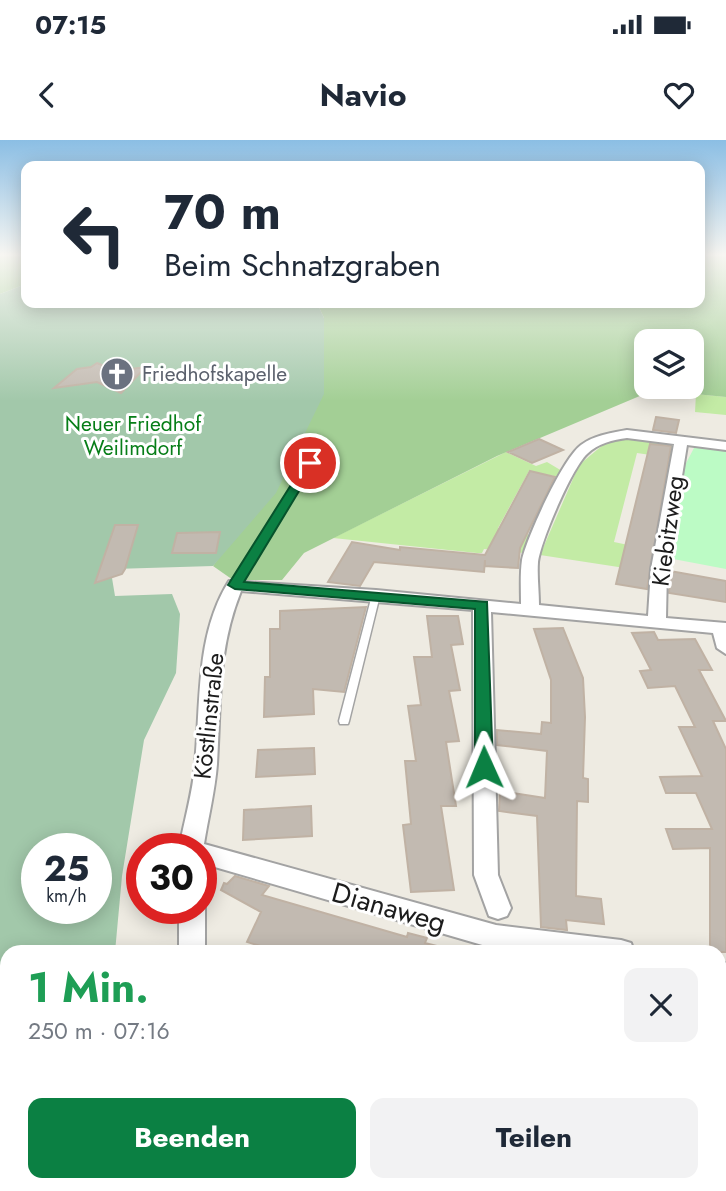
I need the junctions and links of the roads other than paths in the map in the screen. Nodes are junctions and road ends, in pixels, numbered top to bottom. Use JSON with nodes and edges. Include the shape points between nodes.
{"nodes":[{"id":1,"x":681,"y":440,"type":"junction"},
{"id":2,"x":726,"y":446,"type":"edge"},
{"id":3,"x":310,"y":463,"type":"dead end"},
{"id":4,"x":235,"y":585,"type":"junction"},
{"id":5,"x":376,"y":595,"type":"junction"},
{"id":6,"x":482,"y":605,"type":"junction"},
{"id":7,"x":530,"y":609,"type":"junction"},
{"id":8,"x":657,"y":621,"type":"junction"},
{"id":9,"x":723,"y":628,"type":"edge"},
{"id":10,"x":726,"y":648,"type":"edge"},
{"id":11,"x":344,"y":721,"type":"dead end"},
{"id":12,"x":194,"y":833,"type":"edge"},
{"id":13,"x":217,"y":858,"type":"edge"},
{"id":14,"x":498,"y":908,"type":"dead end"},
{"id":15,"x":192,"y":924,"type":"edge"},
{"id":16,"x":192,"y":945,"type":"edge"},
{"id":17,"x":578,"y":945,"type":"edge"}],
"edges":[{"from":1,"to":2,"type":"street"},
{"from":1,"to":7,"type":"street","via":[[627,434],[604,438],[584,449],[573,462],[536,539],[530,562]]},
{"from":1,"to":8,"type":"street","name":"Kiebitzweg","via":[[659,569]]},
{"from":3,"to":4,"type":"lane"},
{"from":4,"to":5,"type":"street"},
{"from":4,"to":12,"type":"street","name":"Köstlinstraße","via":[[219,624],[210,673],[206,767]]},
{"from":5,"to":6,"type":"street"},
{"from":5,"to":11,"type":"lane"},
{"from":6,"to":7,"type":"street"},
{"from":6,"to":14,"type":"street","via":[[486,875]]},
{"from":7,"to":8,"type":"street"},
{"from":8,"to":9,"type":"street"},
{"from":9,"to":10,"type":"street"},
{"from":13,"to":17,"type":"street","name":"Dianaweg","via":[[496,937]]},
{"from":15,"to":16,"type":"street"}]}
